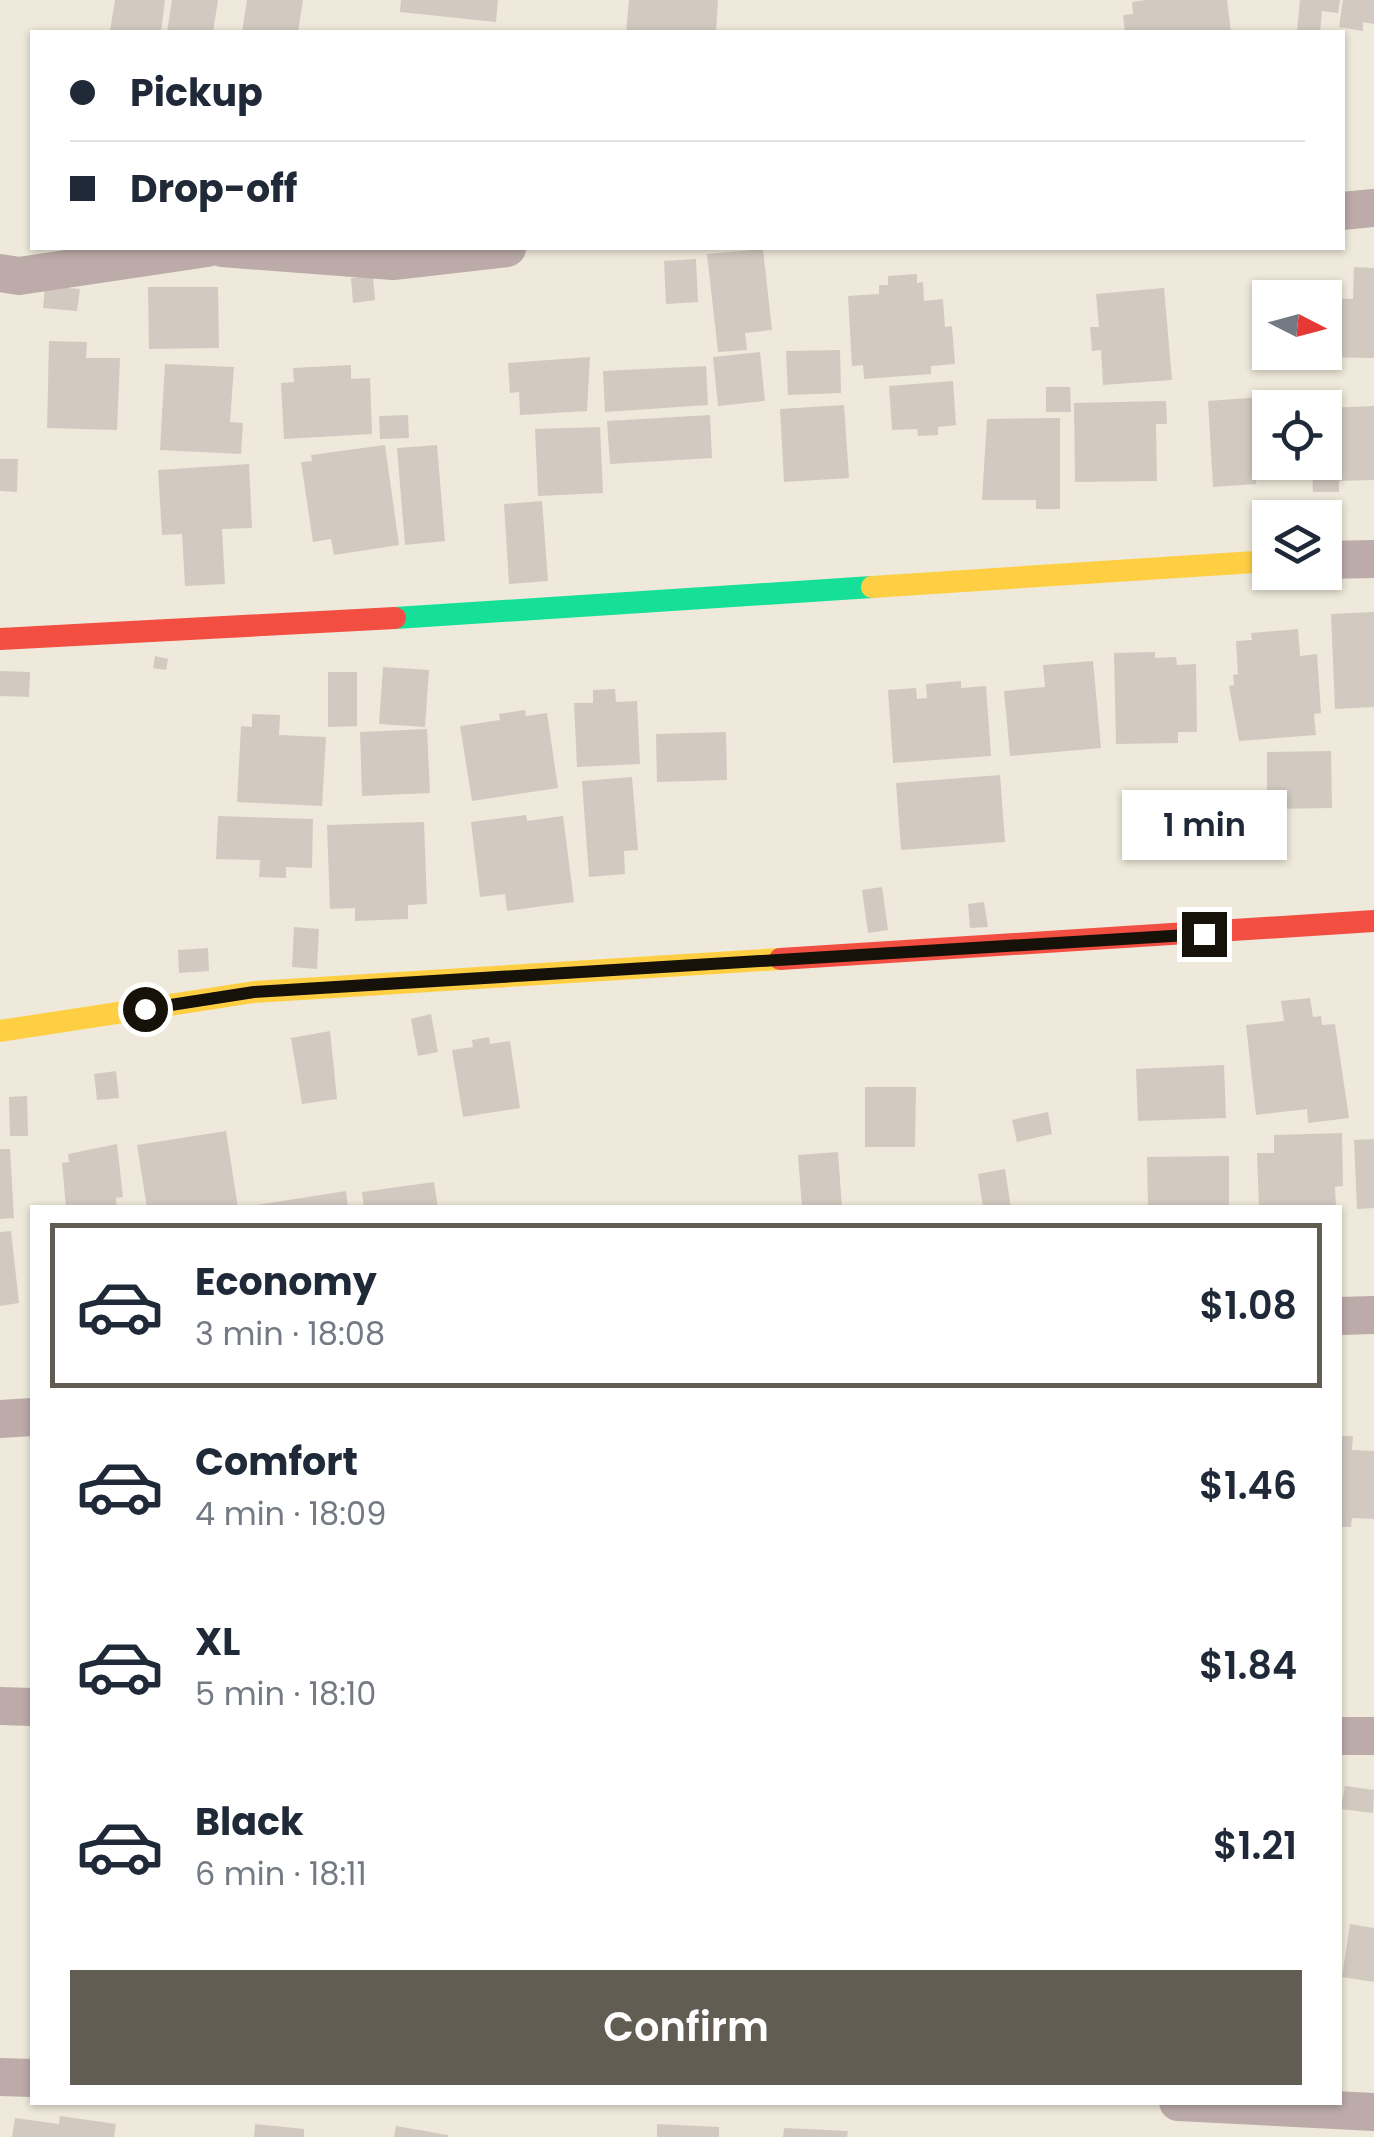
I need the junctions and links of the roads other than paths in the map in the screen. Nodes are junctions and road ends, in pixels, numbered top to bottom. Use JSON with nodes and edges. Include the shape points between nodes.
{"nodes":[{"id":1,"x":1374,"y":208,"type":"edge"},
{"id":2,"x":1345,"y":211,"type":"edge"},
{"id":3,"x":195,"y":250,"type":"edge"},
{"id":4,"x":248,"y":250,"type":"edge"},
{"id":5,"x":490,"y":250,"type":"edge"},
{"id":6,"x":0,"y":273,"type":"edge"},
{"id":7,"x":1342,"y":560,"type":"edge"},
{"id":8,"x":1374,"y":560,"type":"edge"},
{"id":9,"x":1252,"y":562,"type":"edge"},
{"id":10,"x":0,"y":639,"type":"edge"},
{"id":11,"x":1374,"y":921,"type":"edge"},
{"id":12,"x":0,"y":1031,"type":"edge"},
{"id":13,"x":1374,"y":1315,"type":"edge"},
{"id":14,"x":1342,"y":1316,"type":"edge"},
{"id":15,"x":30,"y":1417,"type":"edge"},
{"id":16,"x":0,"y":1420,"type":"edge"},
{"id":17,"x":0,"y":1706,"type":"edge"},
{"id":18,"x":30,"y":1707,"type":"edge"},
{"id":19,"x":1342,"y":1736,"type":"edge"},
{"id":20,"x":1374,"y":1736,"type":"edge"},
{"id":21,"x":0,"y":2077,"type":"edge"},
{"id":22,"x":30,"y":2078,"type":"edge"},
{"id":23,"x":1196,"y":2105,"type":"edge"},
{"id":24,"x":1374,"y":2112,"type":"edge"},
{"id":25,"x":1300,"y":2122,"type":"edge"}],
"edges":[{"from":1,"to":2,"type":"street"},
{"from":3,"to":6,"type":"street","via":[[20,276]]},
{"from":4,"to":5,"type":"street","via":[[394,261]]},
{"from":7,"to":8,"type":"street"},
{"from":9,"to":10,"type":"street"},
{"from":11,"to":12,"type":"street","via":[[254,992]]},
{"from":13,"to":14,"type":"street"},
{"from":15,"to":16,"type":"street"},
{"from":17,"to":18,"type":"street"},
{"from":19,"to":20,"type":"street"},
{"from":21,"to":22,"type":"street"},
{"from":23,"to":25,"type":"street"},
{"from":24,"to":25,"type":"street"}]}
